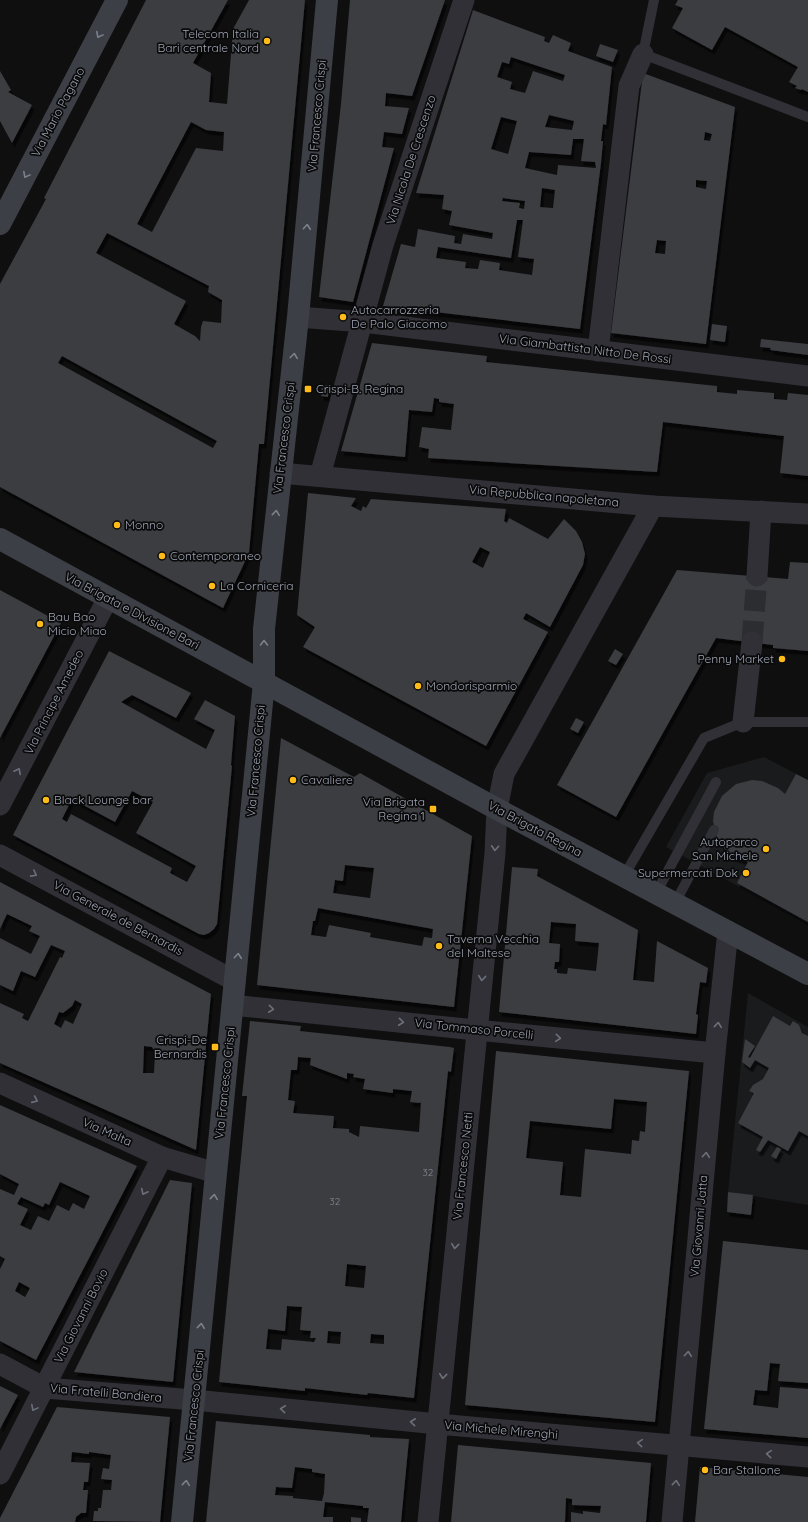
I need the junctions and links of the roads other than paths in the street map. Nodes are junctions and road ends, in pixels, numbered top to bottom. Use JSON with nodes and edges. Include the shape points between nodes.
{"nodes":[{"id":1,"x":117,"y":0,"type":"edge"},
{"id":2,"x":327,"y":0,"type":"edge"},
{"id":3,"x":464,"y":0,"type":"edge"},
{"id":4,"x":654,"y":0,"type":"edge"},
{"id":5,"x":642,"y":54,"type":"junction"},
{"id":6,"x":808,"y":117,"type":"edge"},
{"id":7,"x":0,"y":224,"type":"edge"},
{"id":8,"x":298,"y":317,"type":"junction"},
{"id":9,"x":363,"y":322,"type":"junction"},
{"id":10,"x":598,"y":351,"type":"junction"},
{"id":11,"x":808,"y":376,"type":"edge"},
{"id":12,"x":280,"y":474,"type":"junction"},
{"id":13,"x":320,"y":476,"type":"junction"},
{"id":14,"x":653,"y":506,"type":"junction"},
{"id":15,"x":761,"y":511,"type":"junction"},
{"id":16,"x":808,"y":514,"type":"edge"},
{"id":17,"x":0,"y":540,"type":"edge"},
{"id":18,"x":757,"y":576,"type":"tunnel mouth"},
{"id":19,"x":108,"y":598,"type":"junction"},
{"id":20,"x":752,"y":642,"type":"tunnel mouth"},
{"id":21,"x":264,"y":682,"type":"junction"},
{"id":22,"x":743,"y":722,"type":"junction"},
{"id":23,"x":808,"y":722,"type":"edge"},
{"id":24,"x":716,"y":782,"type":"dead end"},
{"id":25,"x":0,"y":805,"type":"edge"},
{"id":26,"x":497,"y":809,"type":"junction"},
{"id":27,"x":714,"y":830,"type":"dead end"},
{"id":28,"x":0,"y":855,"type":"edge"},
{"id":29,"x":624,"y":876,"type":"junction"},
{"id":30,"x":656,"y":893,"type":"junction"},
{"id":31,"x":675,"y":903,"type":"junction"},
{"id":32,"x":728,"y":931,"type":"junction"},
{"id":33,"x":808,"y":974,"type":"edge"},
{"id":34,"x":235,"y":982,"type":"junction"},
{"id":35,"x":232,"y":1005,"type":"junction"},
{"id":36,"x":476,"y":1030,"type":"junction"},
{"id":37,"x":715,"y":1053,"type":"junction"},
{"id":38,"x":0,"y":1083,"type":"edge"},
{"id":39,"x":162,"y":1157,"type":"junction"},
{"id":40,"x":216,"y":1172,"type":"junction"},
{"id":41,"x":0,"y":1364,"type":"edge"},
{"id":42,"x":45,"y":1388,"type":"junction"},
{"id":43,"x":194,"y":1400,"type":"junction"},
{"id":44,"x":438,"y":1424,"type":"junction"},
{"id":45,"x":679,"y":1446,"type":"junction"},
{"id":46,"x":808,"y":1457,"type":"edge"},
{"id":47,"x":0,"y":1474,"type":"edge"},
{"id":48,"x":182,"y":1522,"type":"edge"},
{"id":49,"x":428,"y":1522,"type":"edge"},
{"id":50,"x":672,"y":1522,"type":"edge"}],
"edges":[{"from":1,"to":7,"type":"main road","name":"Via Mario Pagano","one_way":true},
{"from":8,"to":2,"type":"main road","name":"Via Francesco Crispi","one_way":true},
{"from":3,"to":9,"type":"street","name":"Via Nicola De Crescenzo","via":[[384,245]]},
{"from":4,"to":5,"type":"lane"},
{"from":5,"to":6,"type":"lane"},
{"from":5,"to":10,"type":"street","via":[[629,86]]},
{"from":8,"to":9,"type":"street","name":"Via Giambattista Nitto De Rossi"},
{"from":12,"to":8,"type":"main road","name":"Via Francesco Crispi","one_way":true},
{"from":9,"to":10,"type":"street","name":"Via Giambattista Nitto De Rossi"},
{"from":9,"to":13,"type":"street","name":"Via Nicola De Crescenzo"},
{"from":10,"to":11,"type":"street","name":"Via Giambattista Nitto De Rossi"},
{"from":12,"to":13,"type":"street","name":"Via Repubblica napoletana"},
{"from":21,"to":12,"type":"main road","name":"Via Francesco Crispi","one_way":true,"via":[[264,628]]},
{"from":13,"to":14,"type":"street","name":"Via Repubblica napoletana"},
{"from":14,"to":15,"type":"street","name":"Via Repubblica napoletana"},
{"from":14,"to":26,"type":"street","name":"Via Francesco Netti","via":[[504,774]]},
{"from":15,"to":16,"type":"street","name":"Via Repubblica napoletana"},
{"from":15,"to":18,"type":"street"},
{"from":17,"to":19,"type":"main road","name":"Via Brigata e Divisione Bari"},
{"from":19,"to":21,"type":"main road","name":"Via Brigata e Divisione Bari"},
{"from":25,"to":19,"type":"street","name":"Via Principe Amedeo","one_way":true},
{"from":20,"to":22,"type":"street"},
{"from":21,"to":26,"type":"main road","name":"Via Brigata Regina"},
{"from":34,"to":21,"type":"main road","name":"Via Francesco Crispi","one_way":true},
{"from":22,"to":23,"type":"lane"},
{"from":22,"to":29,"type":"lane","via":[[704,738]]},
{"from":24,"to":30,"type":"lane"},
{"from":26,"to":29,"type":"main road","name":"Via Brigata Regina"},
{"from":26,"to":36,"type":"street","name":"Via Francesco Netti","one_way":true,"via":[[495,853]]},
{"from":27,"to":31,"type":"lane"},
{"from":28,"to":34,"type":"street","name":"Via Generale de Bernardis","one_way":true},
{"from":29,"to":30,"type":"main road","name":"Via Brigata Regina"},
{"from":30,"to":31,"type":"main road","name":"Via Brigata Regina"},
{"from":31,"to":32,"type":"main road","name":"Via Brigata Regina"},
{"from":32,"to":33,"type":"main road","name":"Via Brigata Regina"},
{"from":37,"to":32,"type":"street","name":"Via Giovanni Jatta","one_way":true},
{"from":34,"to":35,"type":"main road","name":"Via Francesco Crispi"},
{"from":35,"to":36,"type":"street","name":"Via Tommaso Porcelli","one_way":true},
{"from":35,"to":40,"type":"main road","name":"Via Francesco Crispi"},
{"from":36,"to":37,"type":"street","name":"Via Tommaso Porcelli","one_way":true},
{"from":36,"to":44,"type":"street","name":"Via Francesco Netti","one_way":true},
{"from":45,"to":37,"type":"street","name":"Via Giovanni Jatta","one_way":true},
{"from":38,"to":39,"type":"street","name":"Via Malta","one_way":true},
{"from":39,"to":40,"type":"street","name":"Via Malta"},
{"from":39,"to":42,"type":"street","name":"Via Giovanni Bovio","one_way":true},
{"from":43,"to":40,"type":"main road","name":"Via Francesco Crispi","one_way":true},
{"from":41,"to":42,"type":"street","name":"Via Fratelli Bandiera"},
{"from":42,"to":43,"type":"street","name":"Via Fratelli Bandiera"},
{"from":42,"to":47,"type":"street","name":"Via Giovanni Bovio","one_way":true},
{"from":44,"to":43,"type":"street","name":"Via Michele Mirenghi","one_way":true},
{"from":48,"to":43,"type":"main road","name":"Via Francesco Crispi","one_way":true},
{"from":45,"to":44,"type":"street","name":"Via Michele Mirenghi","one_way":true},
{"from":44,"to":49,"type":"street","name":"Via Francesco Netti"},
{"from":46,"to":45,"type":"street","name":"Via Michele Mirenghi","one_way":true},
{"from":50,"to":45,"type":"street","name":"Via Giovanni Jatta","one_way":true}]}
